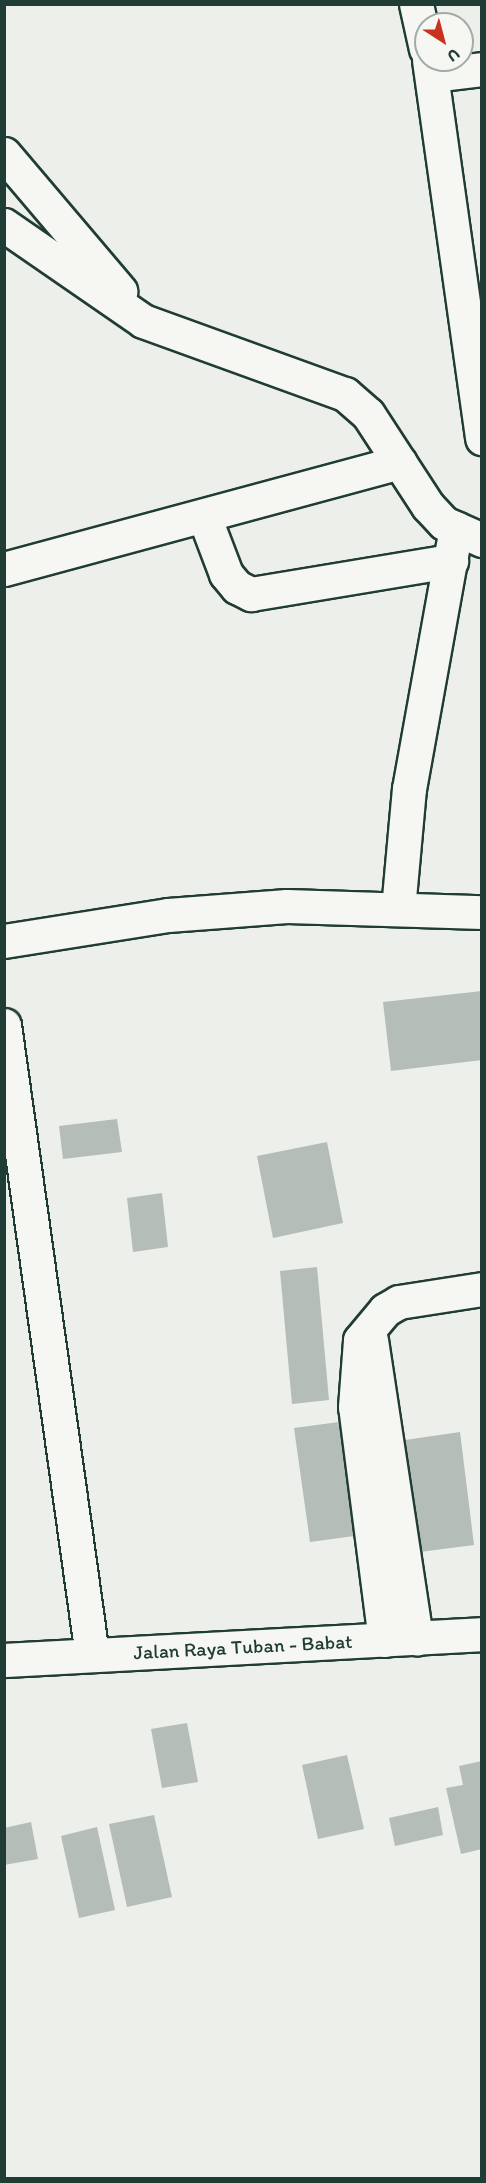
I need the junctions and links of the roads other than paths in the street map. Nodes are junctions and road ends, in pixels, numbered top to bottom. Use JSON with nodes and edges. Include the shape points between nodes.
{"nodes":[{"id":1,"x":431,"y":72,"type":"edge"},
{"id":2,"x":4,"y":154,"type":"edge"},
{"id":3,"x":4,"y":225,"type":"edge"},
{"id":4,"x":143,"y":321,"type":"junction"},
{"id":5,"x":476,"y":364,"type":"edge"},
{"id":6,"x":482,"y":438,"type":"edge"},
{"id":7,"x":400,"y":462,"type":"junction"},
{"id":8,"x":204,"y":516,"type":"junction"},
{"id":9,"x":469,"y":534,"type":"edge"},
{"id":10,"x":451,"y":561,"type":"junction"},
{"id":11,"x":4,"y":569,"type":"edge"},
{"id":12,"x":398,"y":909,"type":"junction"},
{"id":13,"x":482,"y":912,"type":"edge"},
{"id":14,"x":4,"y":941,"type":"edge"},
{"id":15,"x":4,"y":1026,"type":"edge"},
{"id":16,"x":482,"y":1289,"type":"edge"},
{"id":17,"x":482,"y":1634,"type":"edge"},
{"id":18,"x":401,"y":1640,"type":"junction"},
{"id":19,"x":92,"y":1655,"type":"junction"},
{"id":20,"x":4,"y":1660,"type":"edge"}],
"edges":[{"from":1,"to":5,"type":"main road"},
{"from":2,"to":4,"type":"main road"},
{"from":3,"to":4,"type":"main road"},
{"from":4,"to":7,"type":"main road","via":[[345,394],[368,414]]},
{"from":5,"to":6,"type":"main road"},
{"from":7,"to":8,"type":"main road"},
{"from":7,"to":9,"type":"main road","via":[[428,506],[444,523]]},
{"from":8,"to":10,"type":"main road","via":[[226,574],[237,587],[251,594]]},
{"from":8,"to":11,"type":"main road"},
{"from":9,"to":10,"type":"main road"},
{"from":10,"to":12,"type":"main road","via":[[409,789]]},
{"from":12,"to":13,"type":"main road"},
{"from":12,"to":14,"type":"main road","via":[[287,906],[168,915]]},
{"from":15,"to":19,"type":"main road"},
{"from":16,"to":18,"type":"main road","via":[[399,1302],[365,1331],[356,1353],[356,1407]]},
{"from":17,"to":18,"type":"main road","name":"Jalan Raya Tuban - Babat"},
{"from":18,"to":19,"type":"main road","name":"Jalan Raya Tuban - Babat"},
{"from":19,"to":20,"type":"main road","name":"Jalan Raya Tuban - Babat"}]}
